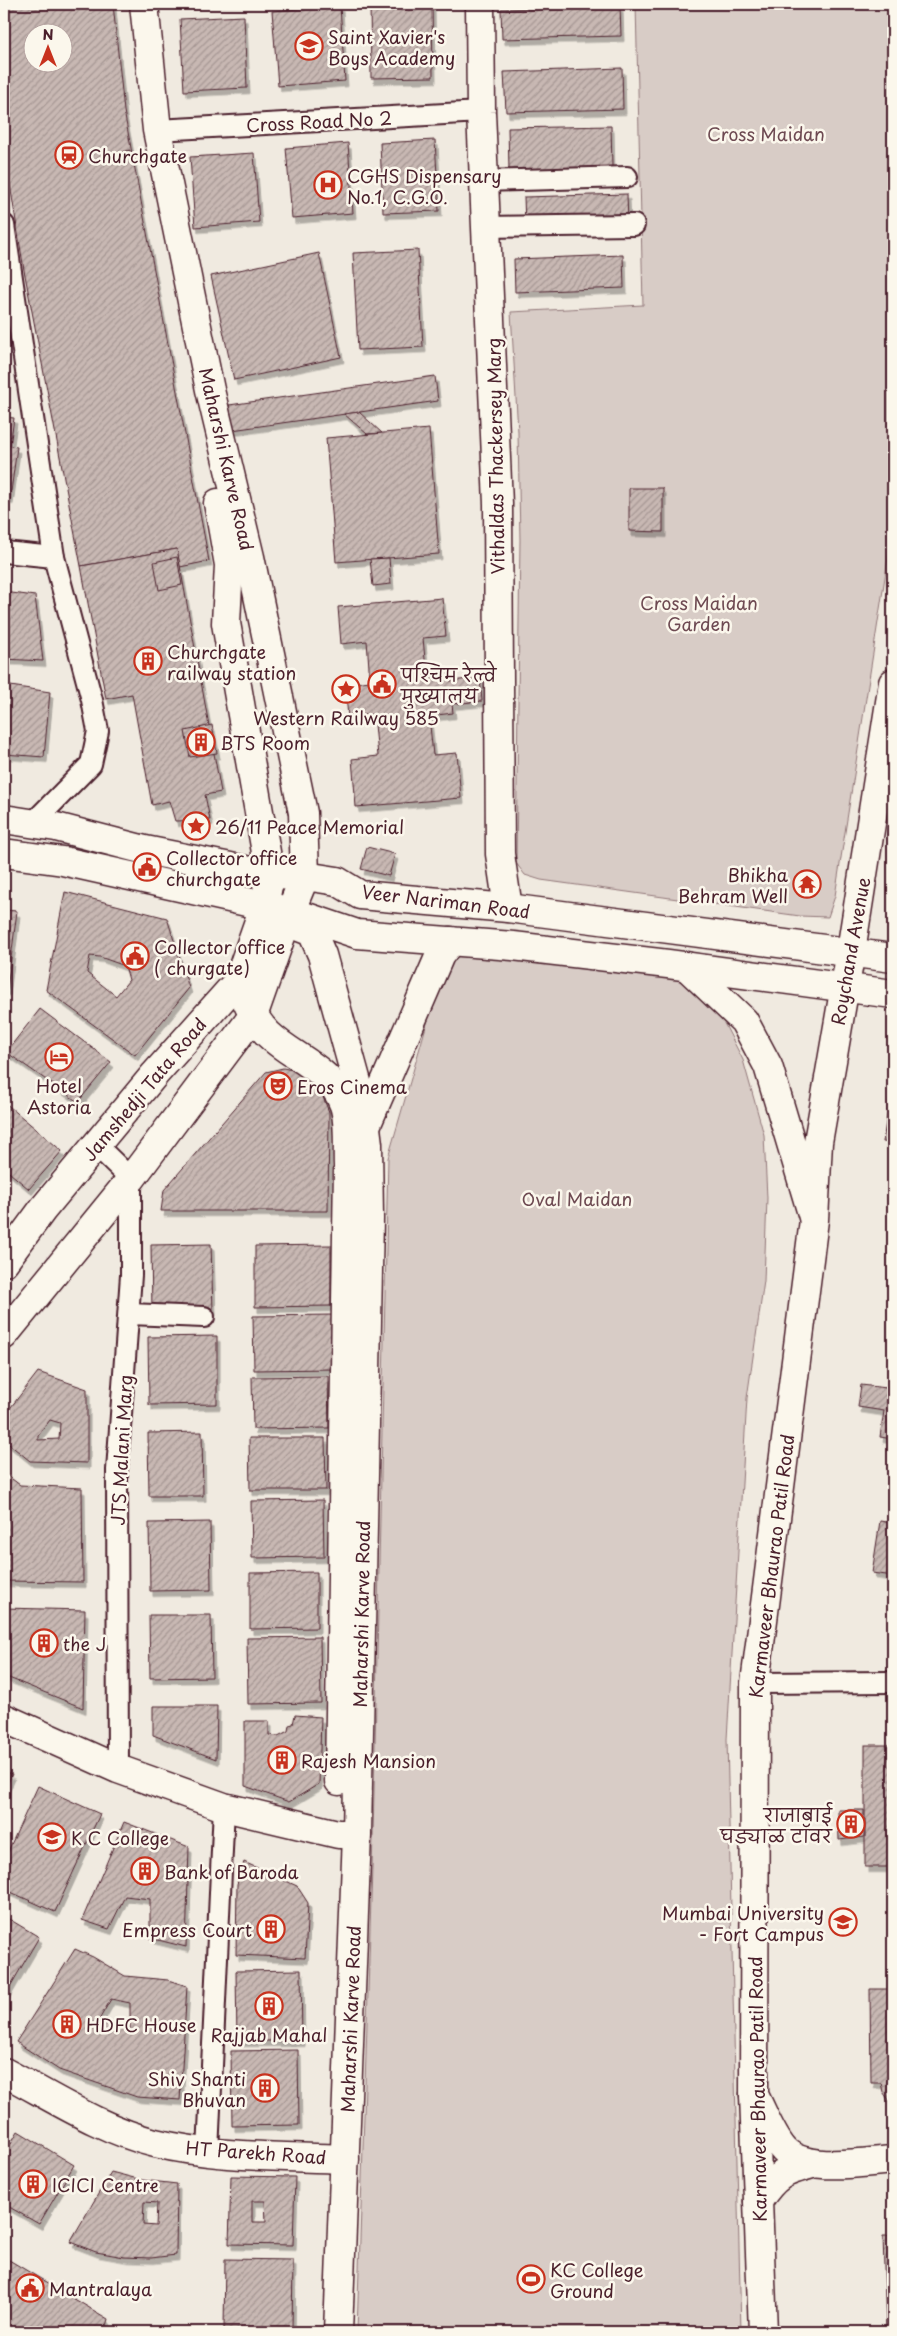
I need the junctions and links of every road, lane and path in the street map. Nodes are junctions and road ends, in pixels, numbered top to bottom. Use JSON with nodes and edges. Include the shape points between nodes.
{"nodes":[{"id":1,"x":127,"y":4,"type":"edge"},
{"id":2,"x":144,"y":4,"type":"edge"},
{"id":3,"x":480,"y":4,"type":"edge"},
{"id":4,"x":481,"y":112,"type":"junction"},
{"id":5,"x":157,"y":130,"type":"junction"},
{"id":6,"x":626,"y":177,"type":"dead end"},
{"id":7,"x":484,"y":181,"type":"junction"},
{"id":8,"x":4,"y":225,"type":"edge"},
{"id":9,"x":634,"y":225,"type":"dead end"},
{"id":10,"x":486,"y":228,"type":"junction"},
{"id":11,"x":11,"y":312,"type":"edge"},
{"id":12,"x":4,"y":552,"type":"edge"},
{"id":13,"x":54,"y":558,"type":"junction"},
{"id":14,"x":893,"y":683,"type":"edge"},
{"id":15,"x":304,"y":812,"type":"junction"},
{"id":16,"x":4,"y":819,"type":"edge"},
{"id":17,"x":33,"y":824,"type":"junction"},
{"id":18,"x":4,"y":853,"type":"edge"},
{"id":19,"x":270,"y":874,"type":"junction"},
{"id":20,"x":305,"y":876,"type":"junction"},
{"id":21,"x":337,"y":881,"type":"junction"},
{"id":22,"x":508,"y":908,"type":"junction"},
{"id":23,"x":281,"y":913,"type":"junction"},
{"id":24,"x":451,"y":940,"type":"junction"},
{"id":25,"x":851,"y":951,"type":"junction"},
{"id":26,"x":893,"y":958,"type":"edge"},
{"id":27,"x":686,"y":966,"type":"junction"},
{"id":28,"x":238,"y":981,"type":"junction"},
{"id":29,"x":844,"y":986,"type":"junction"},
{"id":30,"x":893,"y":994,"type":"edge"},
{"id":31,"x":253,"y":1016,"type":"junction"},
{"id":32,"x":366,"y":1126,"type":"junction"},
{"id":33,"x":96,"y":1145,"type":"junction"},
{"id":34,"x":131,"y":1179,"type":"junction"},
{"id":35,"x":814,"y":1220,"type":"junction"},
{"id":36,"x":4,"y":1262,"type":"edge"},
{"id":37,"x":129,"y":1314,"type":"junction"},
{"id":38,"x":204,"y":1317,"type":"dead end"},
{"id":39,"x":4,"y":1335,"type":"edge"},
{"id":40,"x":893,"y":1682,"type":"edge"},
{"id":41,"x":755,"y":1683,"type":"junction"},
{"id":42,"x":4,"y":1718,"type":"edge"},
{"id":43,"x":118,"y":1769,"type":"junction"},
{"id":44,"x":224,"y":1808,"type":"junction"},
{"id":45,"x":348,"y":1834,"type":"junction"},
{"id":46,"x":4,"y":2072,"type":"edge"},
{"id":47,"x":754,"y":2095,"type":"junction"},
{"id":48,"x":208,"y":2152,"type":"junction"},
{"id":49,"x":336,"y":2158,"type":"junction"},
{"id":50,"x":893,"y":2160,"type":"edge"},
{"id":51,"x":812,"y":2164,"type":"junction"},
{"id":52,"x":758,"y":2201,"type":"junction"},
{"id":53,"x":322,"y":2332,"type":"edge"},
{"id":54,"x":338,"y":2332,"type":"edge"},
{"id":55,"x":763,"y":2332,"type":"edge"}],
"edges":[{"from":1,"to":19,"type":"main road","name":"Maharshi Karve Road","via":[[140,132],[225,533],[230,565],[226,623]]},
{"from":2,"to":5,"type":"main road","name":"Maharshi Karve Road"},
{"from":3,"to":4,"type":"main road","name":"Vithaldas Thackersey Marg"},
{"from":4,"to":5,"type":"street","name":"Cross Road No 2"},
{"from":4,"to":7,"type":"main road","name":"Vithaldas Thackersey Marg"},
{"from":5,"to":15,"type":"main road","name":"Maharshi Karve Road","via":[[210,390],[252,567]]},
{"from":6,"to":7,"type":"street"},
{"from":7,"to":10,"type":"main road","name":"Vithaldas Thackersey Marg"},
{"from":8,"to":11,"type":"street"},
{"from":9,"to":10,"type":"street"},
{"from":10,"to":22,"type":"main road","name":"Vithaldas Thackersey Marg","via":[[498,504],[500,854]]},
{"from":11,"to":13,"type":"street"},
{"from":12,"to":13,"type":"street"},
{"from":13,"to":17,"type":"street","via":[[98,731],[91,764]]},
{"from":14,"to":25,"type":"main road","name":"Roychand Avenue"},
{"from":15,"to":20,"type":"main road","name":"Maharshi Karve Road"},
{"from":15,"to":21,"type":"main road"},
{"from":16,"to":17,"type":"main road","name":"Veer Nariman Road"},
{"from":17,"to":19,"type":"main road","name":"Veer Nariman Road"},
{"from":18,"to":23,"type":"main road","name":"Veer Nariman Road","via":[[64,861]]},
{"from":19,"to":20,"type":"main road","name":"Veer Nariman Road"},
{"from":19,"to":23,"type":"main road","name":"Maharshi Karve Road"},
{"from":20,"to":21,"type":"main road","name":"Veer Nariman Road"},
{"from":20,"to":23,"type":"main road","name":"Maharshi Karve Road"},
{"from":21,"to":22,"type":"main road","name":"Veer Nariman Road","via":[[360,895]]},
{"from":22,"to":25,"type":"main road","name":"Veer Nariman Road"},
{"from":23,"to":24,"type":"main road","name":"Veer Nariman Road","via":[[357,934]]},
{"from":23,"to":28,"type":"main road","name":"Jamshedji Tata Road"},
{"from":23,"to":31,"type":"main road"},
{"from":23,"to":32,"type":"main road","name":"Maharshi Karve Road","via":[[312,932],[322,955],[363,1104]]},
{"from":24,"to":27,"type":"main road","name":"Veer Nariman Road"},
{"from":24,"to":32,"type":"main road","via":[[440,955]]},
{"from":25,"to":26,"type":"main road","name":"Veer Nariman Road"},
{"from":25,"to":29,"type":"main road","name":"Roychand Avenue"},
{"from":27,"to":29,"type":"main road","name":"Veer Nariman Road"},
{"from":27,"to":35,"type":"main road","via":[[744,1021],[768,1066]]},
{"from":28,"to":31,"type":"main road"},
{"from":28,"to":33,"type":"main road","name":"Jamshedji Tata Road"},
{"from":29,"to":30,"type":"main road","name":"Veer Nariman Road"},
{"from":29,"to":35,"type":"main road","name":"Roychand Avenue","via":[[818,1142]]},
{"from":31,"to":34,"type":"main road"},
{"from":31,"to":45,"type":"main road","name":"Maharshi Karve Road","via":[[268,1034],[327,1076],[345,1107],[348,1166]]},
{"from":32,"to":45,"type":"main road","name":"Maharshi Karve Road","via":[[369,1229]]},
{"from":33,"to":34,"type":"street"},
{"from":33,"to":36,"type":"main road","name":"Jamshedji Tata Road"},
{"from":34,"to":37,"type":"street","name":"JTS Malani Marg"},
{"from":34,"to":39,"type":"main road"},
{"from":35,"to":41,"type":"main road","name":"Karmaveer Bhaurao Patil Road"},
{"from":37,"to":38,"type":"street"},
{"from":37,"to":43,"type":"street","name":"JTS Malani Marg","via":[[117,1470]]},
{"from":40,"to":41,"type":"street"},
{"from":41,"to":47,"type":"main road","name":"Karmaveer Bhaurao Patil Road"},
{"from":42,"to":43,"type":"main road"},
{"from":43,"to":44,"type":"main road"},
{"from":44,"to":45,"type":"main road"},
{"from":44,"to":48,"type":"street"},
{"from":45,"to":49,"type":"main road","name":"Maharshi Karve Road"},
{"from":46,"to":48,"type":"main road","name":"HT Parekh Road","via":[[97,2121],[154,2143]]},
{"from":47,"to":51,"type":"main road","via":[[785,2150]]},
{"from":47,"to":52,"type":"main road","name":"Karmaveer Bhaurao Patil Road"},
{"from":48,"to":49,"type":"main road","name":"HT Parekh Road"},
{"from":49,"to":53,"type":"main road","name":"Maharshi Karve Road"},
{"from":49,"to":54,"type":"main road","name":"Maharshi Karve Road"},
{"from":50,"to":51,"type":"main road"},
{"from":51,"to":52,"type":"main road","via":[[783,2172]]},
{"from":52,"to":55,"type":"main road","name":"Karmaveer Bhaurao Patil Road"}]}
